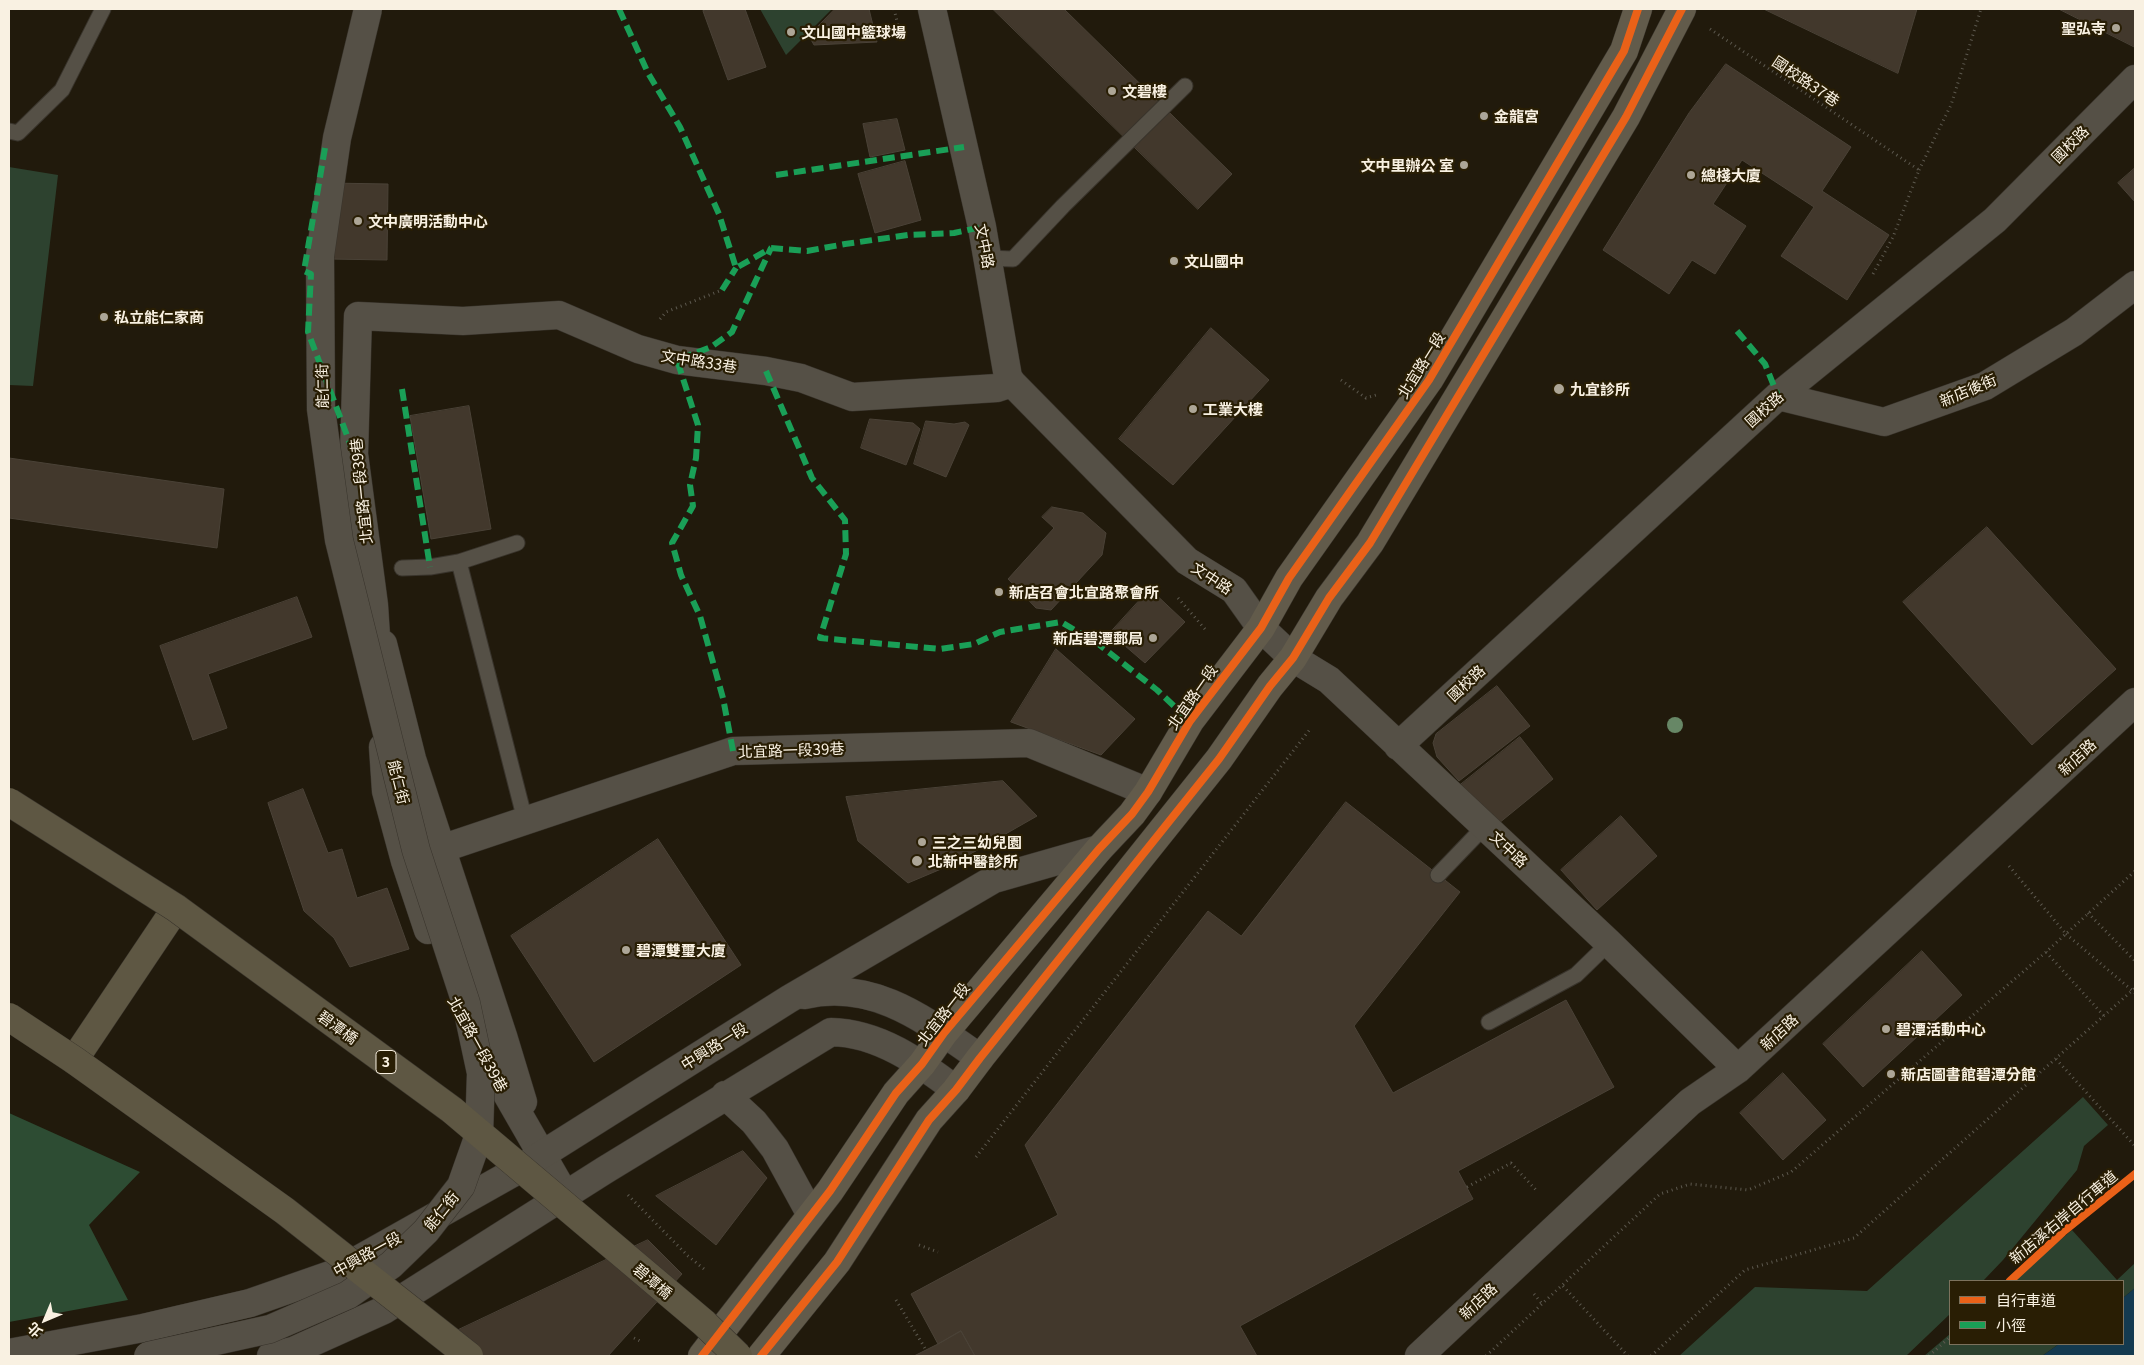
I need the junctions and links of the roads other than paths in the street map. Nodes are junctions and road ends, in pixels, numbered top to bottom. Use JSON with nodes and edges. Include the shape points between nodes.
{"nodes":[{"id":1,"x":103,"y":9,"type":"edge"},
{"id":2,"x":368,"y":9,"type":"edge"},
{"id":3,"x":932,"y":9,"type":"edge"},
{"id":4,"x":1638,"y":9,"type":"edge"},
{"id":5,"x":1681,"y":9,"type":"edge"},
{"id":6,"x":2135,"y":79,"type":"edge"},
{"id":7,"x":1185,"y":86,"type":"dead end"},
{"id":8,"x":9,"y":131,"type":"edge"},
{"id":9,"x":988,"y":258,"type":"junction"},
{"id":10,"x":2135,"y":285,"type":"edge"},
{"id":11,"x":358,"y":316,"type":"joint"},
{"id":12,"x":1012,"y":383,"type":"junction"},
{"id":13,"x":1778,"y":396,"type":"junction"},
{"id":14,"x":517,"y":543,"type":"dead end"},
{"id":15,"x":459,"y":562,"type":"junction"},
{"id":16,"x":402,"y":568,"type":"dead end"},
{"id":17,"x":374,"y":605,"type":"junction"},
{"id":18,"x":1261,"y":628,"type":"junction"},
{"id":19,"x":1293,"y":658,"type":"junction"},
{"id":20,"x":2135,"y":702,"type":"edge"},
{"id":21,"x":1398,"y":746,"type":"junction"},
{"id":22,"x":1148,"y":792,"type":"junction"},
{"id":23,"x":9,"y":802,"type":"edge"},
{"id":24,"x":525,"y":820,"type":"junction"},
{"id":25,"x":1485,"y":826,"type":"junction"},
{"id":26,"x":440,"y":849,"type":"junction"},
{"id":27,"x":1099,"y":849,"type":"junction"},
{"id":28,"x":405,"y":861,"type":"junction"},
{"id":29,"x":1438,"y":875,"type":"dead end"},
{"id":30,"x":176,"y":908,"type":"junction"},
{"id":31,"x":1609,"y":943,"type":"junction"},
{"id":32,"x":789,"y":999,"type":"junction"},
{"id":33,"x":9,"y":1017,"type":"edge"},
{"id":34,"x":1489,"y":1022,"type":"dead end"},
{"id":35,"x":944,"y":1033,"type":"junction"},
{"id":36,"x":980,"y":1058,"type":"junction"},
{"id":37,"x":74,"y":1060,"type":"junction"},
{"id":38,"x":922,"y":1064,"type":"junction"},
{"id":39,"x":1738,"y":1069,"type":"junction"},
{"id":40,"x":956,"y":1090,"type":"junction"},
{"id":41,"x":725,"y":1095,"type":"junction"},
{"id":42,"x":536,"y":1146,"type":"junction"},
{"id":43,"x":565,"y":1195,"type":"junction"},
{"id":44,"x":811,"y":1215,"type":"junction"},
{"id":45,"x":9,"y":1353,"type":"edge"},
{"id":46,"x":148,"y":1356,"type":"edge"},
{"id":47,"x":270,"y":1356,"type":"edge"},
{"id":48,"x":469,"y":1356,"type":"edge"},
{"id":49,"x":702,"y":1356,"type":"edge"},
{"id":50,"x":738,"y":1356,"type":"edge"},
{"id":51,"x":761,"y":1356,"type":"edge"},
{"id":52,"x":1419,"y":1356,"type":"edge"}],
"edges":[{"from":1,"to":8,"type":"lane","via":[[62,90],[18,133]]},
{"from":2,"to":46,"type":"street","name":"能仁街","bridge":true,"via":[[337,138],[320,256],[321,409],[338,540],[416,850],[466,1003],[481,1073],[479,1135],[461,1186],[426,1231],[391,1265],[348,1295],[270,1329]]},
{"from":3,"to":9,"type":"street","name":"文中路"},
{"from":4,"to":18,"type":"main road","name":"北宜路一段","via":[[1624,51],[1429,380],[1289,578]]},
{"from":5,"to":19,"type":"main road","via":[[1626,117],[1370,543],[1329,598]]},
{"from":6,"to":13,"type":"street","name":"國校路","via":[[1995,220]]},
{"from":7,"to":9,"type":"lane","via":[[1013,259]]},
{"from":9,"to":12,"type":"street","name":"文中路","via":[[1008,376]]},
{"from":10,"to":13,"type":"street","name":"新店後街","via":[[2074,332],[1984,386],[1884,422]]},
{"from":11,"to":12,"type":"street","name":"文中路33巷","via":[[462,321],[559,315],[638,350],[677,360],[801,378],[852,397],[998,388]]},
{"from":11,"to":17,"type":"street","name":"北宜路一段39巷","via":[[354,454]]},
{"from":12,"to":18,"type":"street","name":"文中路","via":[[1187,561],[1234,590]]},
{"from":13,"to":21,"type":"street","name":"國校路"},
{"from":14,"to":15,"type":"lane"},
{"from":15,"to":16,"type":"lane"},
{"from":15,"to":24,"type":"lane"},
{"from":17,"to":26,"type":"street","name":"北宜路一段39巷","via":[[412,759]]},
{"from":17,"to":28,"type":"street","name":"北宜路一段39巷","via":[[386,792]]},
{"from":18,"to":19,"type":"street","name":"文中路"},
{"from":18,"to":22,"type":"main road","name":"北宜路一段","via":[[1190,721]]},
{"from":19,"to":21,"type":"street","name":"文中路","via":[[1328,680]]},
{"from":19,"to":36,"type":"main road","via":[[1137,864]]},
{"from":20,"to":39,"type":"street","name":"新店路"},
{"from":21,"to":25,"type":"street","name":"文中路"},
{"from":22,"to":24,"type":"street","name":"北宜路一段39巷","via":[[1029,743],[733,751]]},
{"from":22,"to":27,"type":"main road","name":"北宜路一段"},
{"from":23,"to":30,"type":"highway","name":"碧潭橋","number":"3","bridge":true},
{"from":24,"to":26,"type":"street","name":"北宜路一段39巷"},
{"from":25,"to":29,"type":"lane"},
{"from":25,"to":31,"type":"street","name":"文中路"},
{"from":26,"to":28,"type":"street","name":"北宜路一段39巷"},
{"from":26,"to":42,"type":"street","name":"北宜路一段39巷","via":[[504,1036]]},
{"from":27,"to":32,"type":"street","name":"中興路一段","via":[[994,879]]},
{"from":27,"to":35,"type":"main road","name":"北宜路一段"},
{"from":28,"to":42,"type":"street","name":"北宜路一段39巷","via":[[452,999]]},
{"from":30,"to":37,"type":"highway"},
{"from":30,"to":50,"type":"highway","name":"碧潭橋","number":"3","bridge":true,"via":[[452,1110]]},
{"from":31,"to":34,"type":"lane","via":[[1576,974]]},
{"from":31,"to":39,"type":"street","name":"文中路"},
{"from":32,"to":35,"type":"street","name":"中興路一段","via":[[825,991],[864,993],[910,1011]]},
{"from":32,"to":42,"type":"street","name":"中興路一段"},
{"from":33,"to":37,"type":"highway","bridge":true},
{"from":35,"to":36,"type":"street","name":"中興路一段"},
{"from":35,"to":38,"type":"main road","name":"北宜路一段"},
{"from":36,"to":40,"type":"main road"},
{"from":37,"to":48,"type":"highway","bridge":true,"via":[[285,1211]]},
{"from":38,"to":40,"type":"street"},
{"from":38,"to":41,"type":"street","via":[[858,1034],[831,1032]]},
{"from":38,"to":44,"type":"main road","name":"北宜路一段","via":[[896,1093]]},
{"from":39,"to":52,"type":"street","name":"新店路","via":[[1690,1102]]},
{"from":40,"to":51,"type":"main road","via":[[929,1120],[837,1262]]},
{"from":41,"to":43,"type":"street"},
{"from":41,"to":44,"type":"street","via":[[754,1122],[775,1149]]},
{"from":42,"to":43,"type":"street","name":"北宜路一段39巷"},
{"from":42,"to":45,"type":"street","name":"中興路一段","via":[[333,1274],[250,1303],[143,1328]]},
{"from":43,"to":47,"type":"street","via":[[384,1310],[293,1351]]},
{"from":44,"to":49,"type":"main road","name":"北宜路一段"}]}
